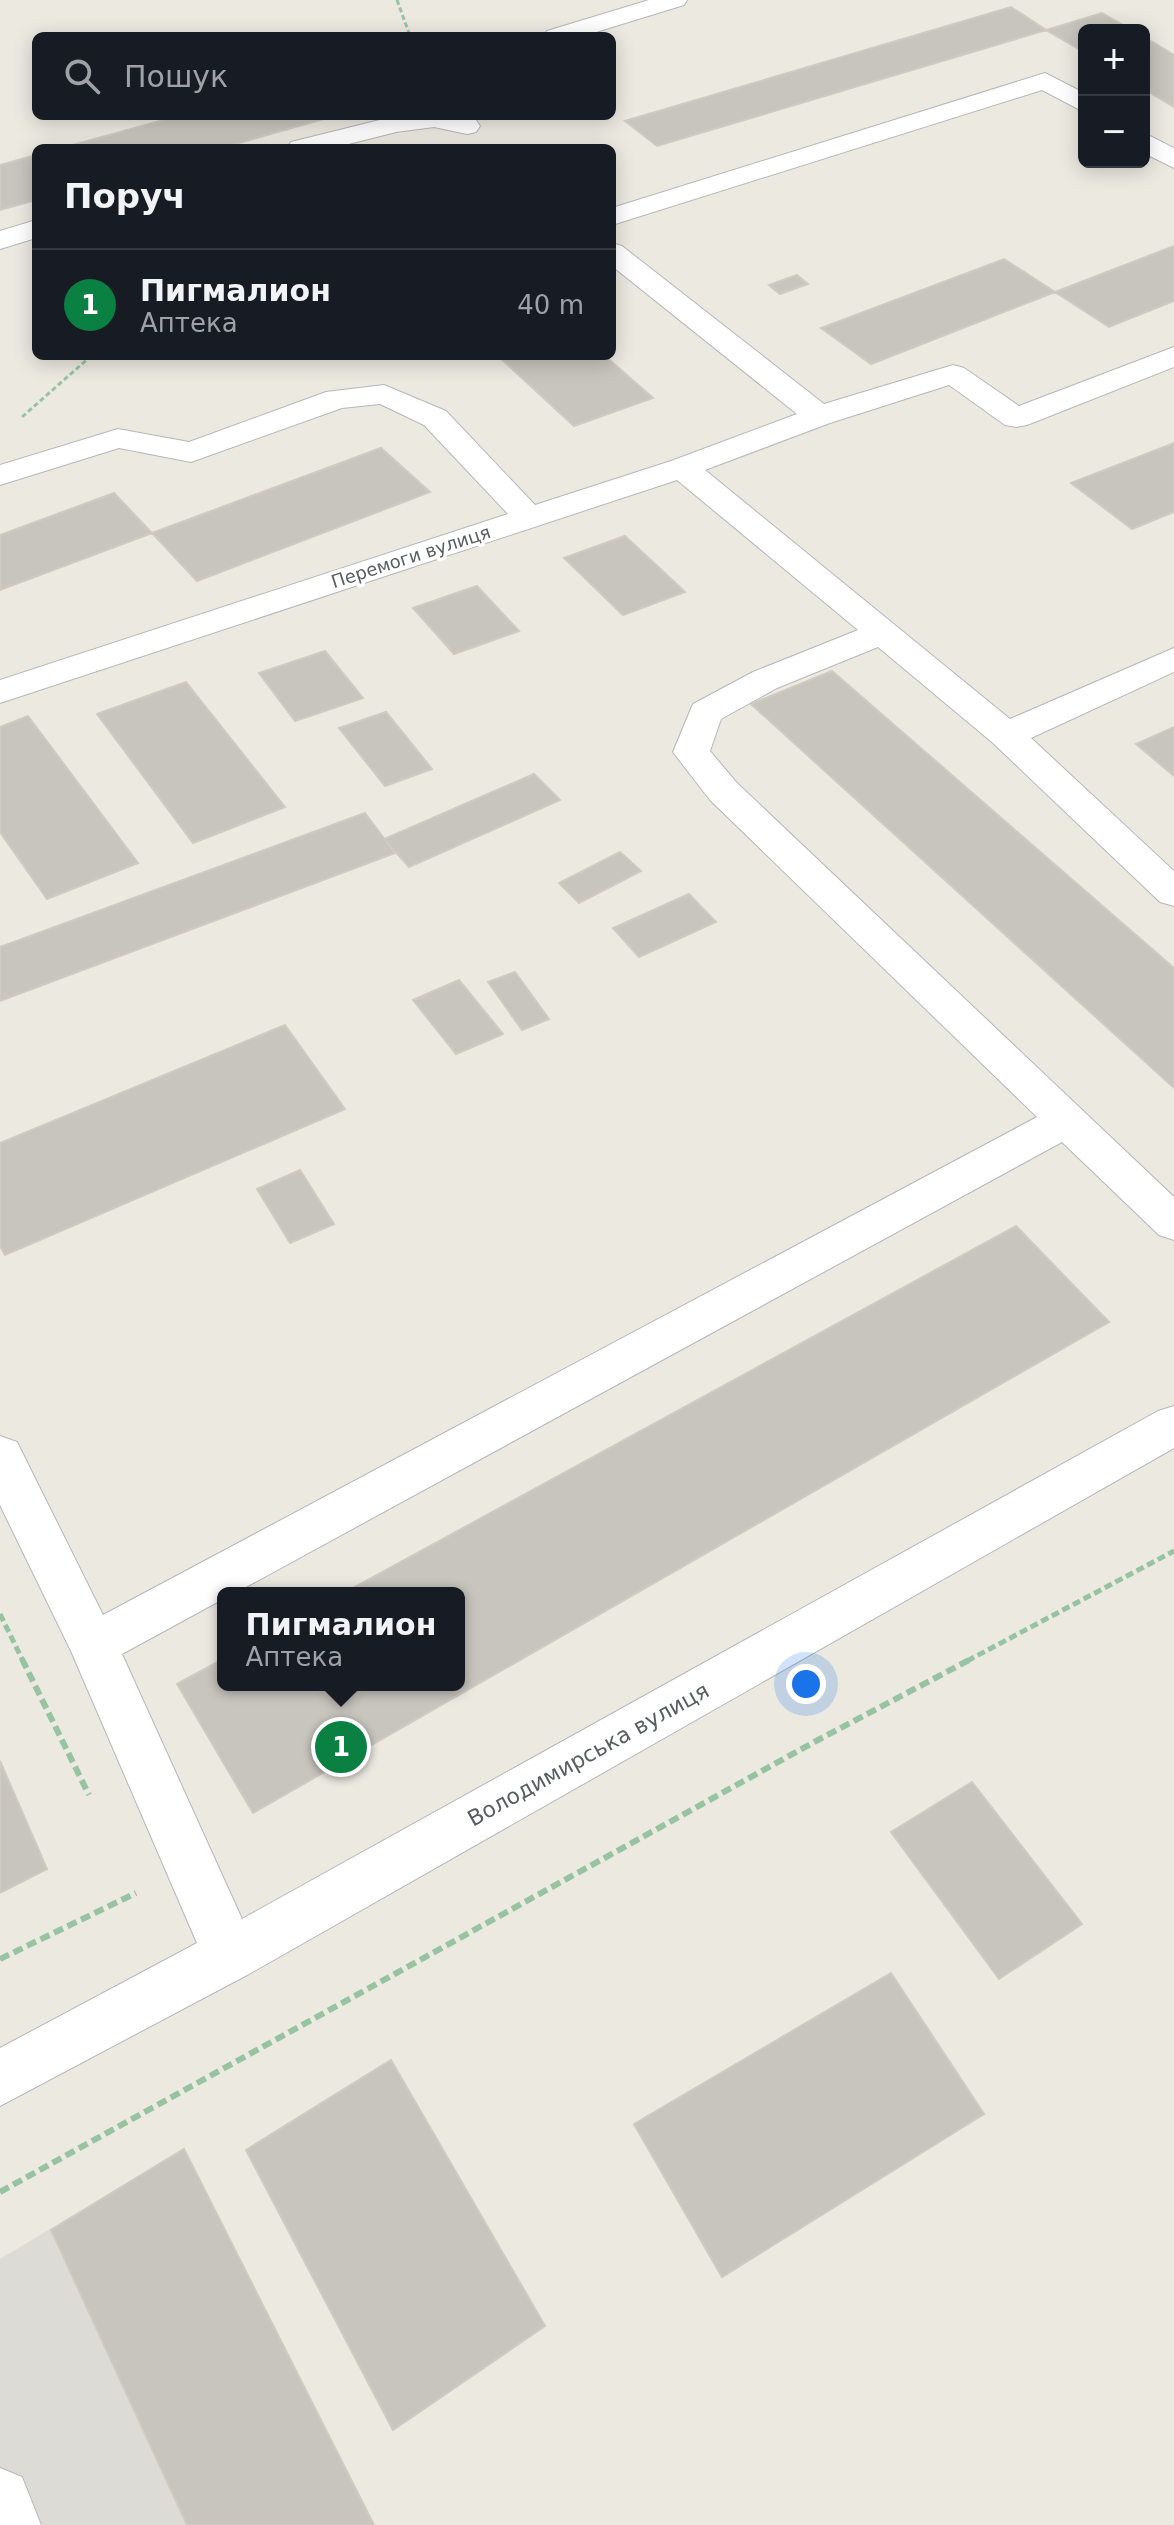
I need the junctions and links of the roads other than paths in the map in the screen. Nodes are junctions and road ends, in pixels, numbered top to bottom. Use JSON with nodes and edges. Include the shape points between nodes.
{"nodes":[{"id":1,"x":675,"y":0,"type":"edge"},
{"id":2,"x":569,"y":32,"type":"edge"},
{"id":3,"x":1078,"y":100,"type":"edge"},
{"id":4,"x":426,"y":120,"type":"edge"},
{"id":5,"x":438,"y":120,"type":"edge"},
{"id":6,"x":469,"y":128,"type":"edge"},
{"id":7,"x":317,"y":144,"type":"edge"},
{"id":8,"x":1150,"y":145,"type":"edge"},
{"id":9,"x":1174,"y":160,"type":"edge"},
{"id":10,"x":616,"y":216,"type":"edge"},
{"id":11,"x":32,"y":230,"type":"edge"},
{"id":12,"x":0,"y":240,"type":"edge"},
{"id":13,"x":616,"y":255,"type":"edge"},
{"id":14,"x":1174,"y":356,"type":"edge"},
{"id":15,"x":819,"y":416,"type":"junction"},
{"id":16,"x":682,"y":468,"type":"junction"},
{"id":17,"x":0,"y":475,"type":"edge"},
{"id":18,"x":529,"y":518,"type":"junction"},
{"id":19,"x":880,"y":634,"type":"junction"},
{"id":20,"x":1174,"y":659,"type":"edge"},
{"id":21,"x":0,"y":692,"type":"edge"},
{"id":22,"x":1006,"y":735,"type":"junction"},
{"id":23,"x":1174,"y":893,"type":"edge"},
{"id":24,"x":1067,"y":1120,"type":"junction"},
{"id":25,"x":1174,"y":1223,"type":"edge"},
{"id":26,"x":1174,"y":1425,"type":"edge"},
{"id":27,"x":0,"y":1456,"type":"edge"},
{"id":28,"x":93,"y":1645,"type":"junction"},
{"id":29,"x":230,"y":1955,"type":"junction"},
{"id":30,"x":0,"y":2078,"type":"edge"},
{"id":31,"x":0,"y":2499,"type":"edge"},
{"id":32,"x":9,"y":2525,"type":"edge"}],
"edges":[{"from":1,"to":2,"type":"street"},
{"from":3,"to":10,"type":"street","via":[[1045,81]]},
{"from":4,"to":7,"type":"street"},
{"from":5,"to":6,"type":"street"},
{"from":8,"to":9,"type":"street"},
{"from":11,"to":12,"type":"street"},
{"from":13,"to":15,"type":"street"},
{"from":14,"to":15,"type":"street","name":"Перемоги вулиця","via":[[1016,418],[953,374]]},
{"from":15,"to":16,"type":"street","name":"Перемоги вулиця"},
{"from":16,"to":18,"type":"street","name":"Перемоги вулиця"},
{"from":16,"to":19,"type":"street"},
{"from":17,"to":18,"type":"street","via":[[118,438],[191,452],[337,399],[384,394],[435,418]]},
{"from":18,"to":21,"type":"street","name":"Перемоги вулиця"},
{"from":19,"to":22,"type":"street"},
{"from":19,"to":24,"type":"street","via":[[765,680],[706,712],[691,752],[723,791]]},
{"from":20,"to":22,"type":"street"},
{"from":22,"to":23,"type":"street"},
{"from":24,"to":25,"type":"street"},
{"from":24,"to":28,"type":"street"},
{"from":26,"to":29,"type":"street","name":"Володимирська вулиця"},
{"from":27,"to":28,"type":"street"},
{"from":28,"to":29,"type":"street"},
{"from":29,"to":30,"type":"street","name":"Володимирська вулиця"},
{"from":31,"to":32,"type":"street"}]}
